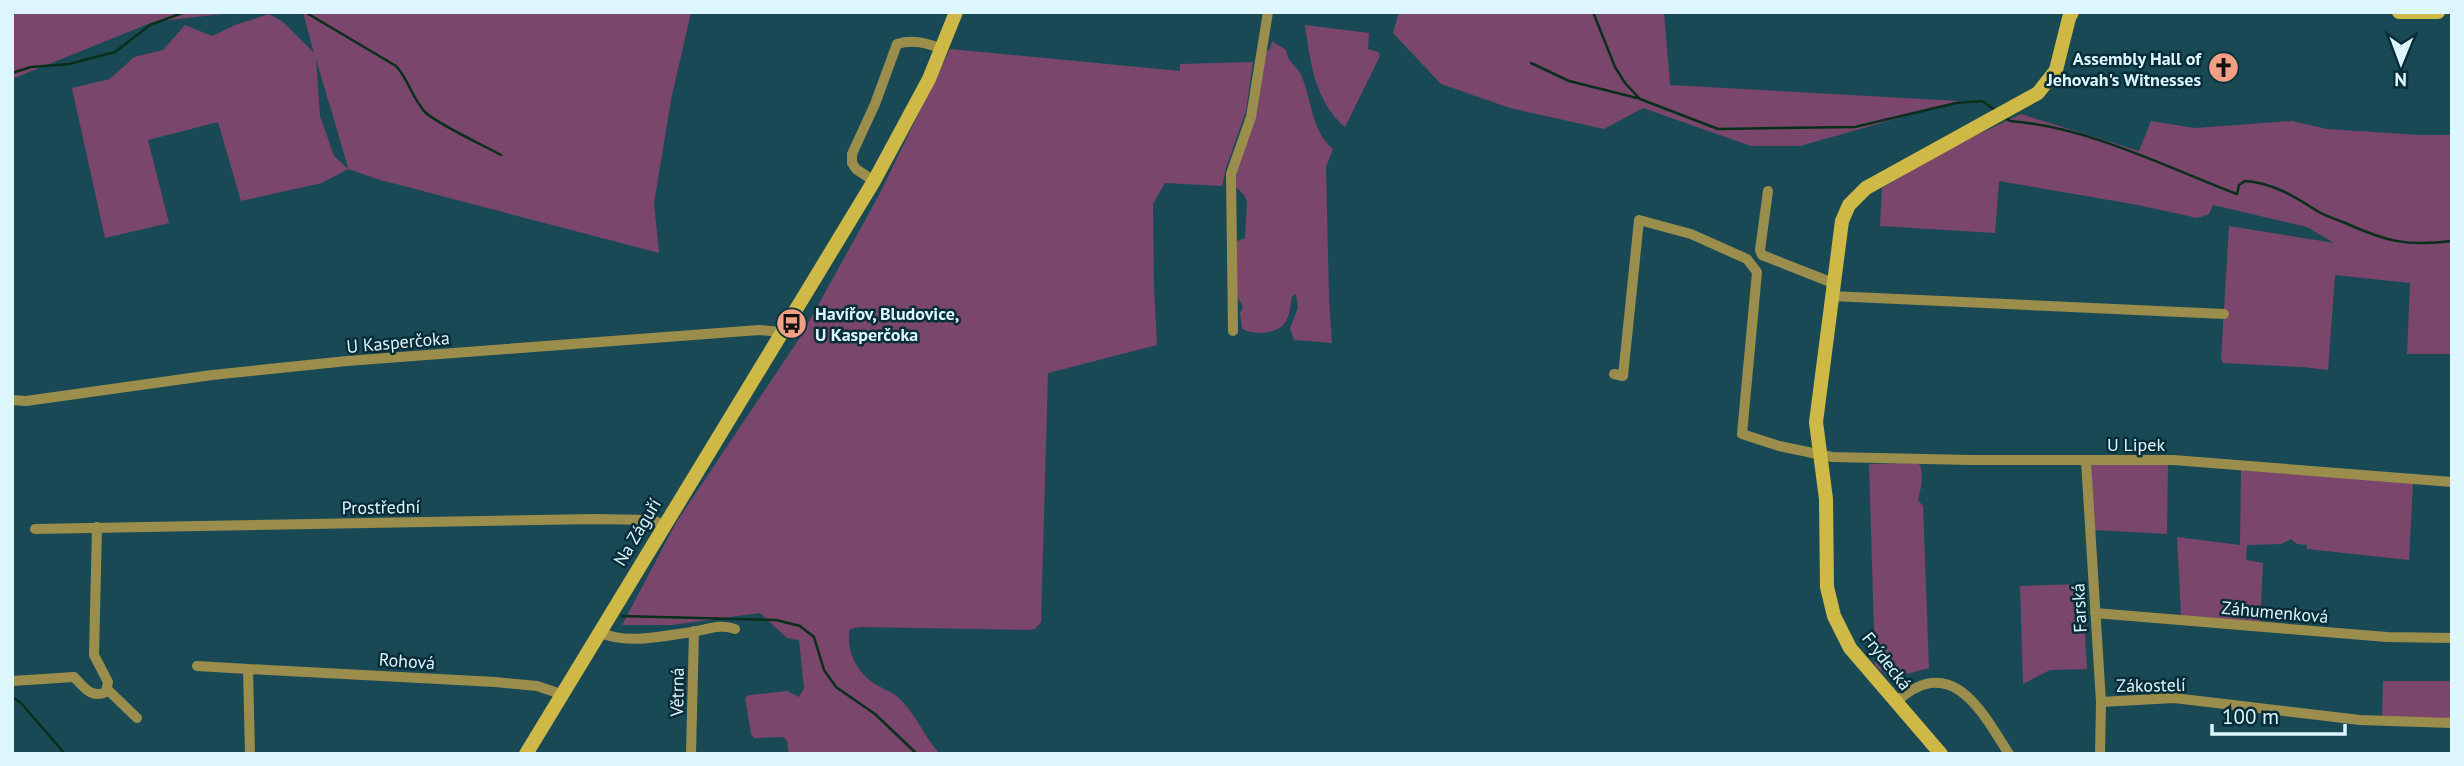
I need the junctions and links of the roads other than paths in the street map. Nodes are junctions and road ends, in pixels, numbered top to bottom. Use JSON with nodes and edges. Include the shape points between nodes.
{"nodes":[{"id":1,"x":956,"y":12,"type":"edge"},
{"id":2,"x":1268,"y":12,"type":"edge"},
{"id":3,"x":2072,"y":12,"type":"edge"},
{"id":4,"x":2399,"y":12,"type":"edge"},
{"id":5,"x":2438,"y":12,"type":"edge"},
{"id":6,"x":942,"y":49,"type":"junction"},
{"id":7,"x":874,"y":181,"type":"junction"},
{"id":8,"x":1768,"y":191,"type":"dead end"},
{"id":9,"x":1833,"y":290,"type":"junction"},
{"id":10,"x":2224,"y":314,"type":"dead end"},
{"id":11,"x":1233,"y":331,"type":"dead end"},
{"id":12,"x":782,"y":332,"type":"junction"},
{"id":13,"x":1622,"y":376,"type":"dead end"},
{"id":14,"x":15,"y":401,"type":"edge"},
{"id":15,"x":1820,"y":455,"type":"junction"},
{"id":16,"x":2086,"y":461,"type":"junction"},
{"id":17,"x":2452,"y":482,"type":"edge"},
{"id":18,"x":664,"y":524,"type":"junction"},
{"id":19,"x":97,"y":527,"type":"junction"},
{"id":20,"x":34,"y":529,"type":"dead end"},
{"id":21,"x":2095,"y":613,"type":"junction"},
{"id":22,"x":735,"y":629,"type":"dead end"},
{"id":23,"x":694,"y":631,"type":"junction"},
{"id":24,"x":599,"y":632,"type":"junction"},
{"id":25,"x":2452,"y":638,"type":"edge"},
{"id":26,"x":197,"y":666,"type":"dead end"},
{"id":27,"x":248,"y":668,"type":"junction"},
{"id":28,"x":12,"y":681,"type":"edge"},
{"id":29,"x":107,"y":689,"type":"junction"},
{"id":30,"x":561,"y":694,"type":"junction"},
{"id":31,"x":2101,"y":702,"type":"junction"},
{"id":32,"x":1895,"y":703,"type":"junction"},
{"id":33,"x":137,"y":718,"type":"dead end"},
{"id":34,"x":2452,"y":723,"type":"edge"},
{"id":35,"x":250,"y":754,"type":"edge"},
{"id":36,"x":526,"y":754,"type":"edge"},
{"id":37,"x":691,"y":754,"type":"edge"},
{"id":38,"x":1941,"y":754,"type":"edge"},
{"id":39,"x":2010,"y":754,"type":"edge"},
{"id":40,"x":2100,"y":754,"type":"edge"}],
"edges":[{"from":1,"to":6,"type":"street","name":"Na Záguří"},
{"from":2,"to":11,"type":"street","via":[[1251,117],[1231,174]]},
{"from":3,"to":9,"type":"street","name":"Frýdecká","via":[[2052,76],[2038,93],[1874,183],[1853,200],[1842,221]]},
{"from":4,"to":5,"type":"street"},
{"from":6,"to":7,"type":"street","name":"Na Záguří"},
{"from":6,"to":7,"type":"street","via":[[919,41],[897,44],[852,154],[856,169]]},
{"from":7,"to":12,"type":"street","name":"Na Záguří"},
{"from":8,"to":9,"type":"street","via":[[1762,255]]},
{"from":9,"to":10,"type":"street"},
{"from":9,"to":15,"type":"street","name":"Frýdecká","via":[[1816,422]]},
{"from":12,"to":14,"type":"street","name":"U Kasperčoka","via":[[760,330],[347,362]]},
{"from":12,"to":18,"type":"street","name":"Na Záguří"},
{"from":13,"to":15,"type":"street","name":"U Lipek","via":[[1639,220],[1691,234],[1747,259],[1757,272],[1742,434]]},
{"from":15,"to":16,"type":"street","name":"U Lipek"},
{"from":15,"to":32,"type":"street","name":"Frýdecká","via":[[1826,499],[1826,573],[1834,616],[1850,648]]},
{"from":16,"to":17,"type":"street","name":"U Lipek","via":[[2228,462]]},
{"from":16,"to":21,"type":"street","name":"Farská"},
{"from":18,"to":19,"type":"street","name":"Prostřední","via":[[596,519]]},
{"from":18,"to":24,"type":"street","name":"Na Záguří"},
{"from":19,"to":20,"type":"street","name":"Prostřední"},
{"from":19,"to":29,"type":"street","via":[[94,655]]},
{"from":21,"to":25,"type":"street","name":"Záhumenková","via":[[2387,637]]},
{"from":21,"to":31,"type":"street","name":"Farská"},
{"from":22,"to":23,"type":"street"},
{"from":23,"to":24,"type":"street","via":[[626,639]]},
{"from":23,"to":37,"type":"street","name":"Větrná"},
{"from":24,"to":30,"type":"street","name":"Na Záguří"},
{"from":26,"to":27,"type":"street","name":"Rohová"},
{"from":27,"to":30,"type":"street","name":"Rohová","via":[[495,682],[537,686]]},
{"from":27,"to":35,"type":"street"},
{"from":28,"to":29,"type":"street","via":[[74,677],[90,693],[99,695]]},
{"from":29,"to":33,"type":"street"},
{"from":30,"to":36,"type":"street","name":"Na Záguří"},
{"from":31,"to":34,"type":"street","name":"Zákostelí","via":[[2174,698],[2360,720]]},
{"from":31,"to":40,"type":"street","name":"Farská"},
{"from":32,"to":38,"type":"street","name":"Frýdecká"},
{"from":32,"to":39,"type":"street","via":[[1910,689],[1926,683],[1957,688],[1976,702]]}]}
